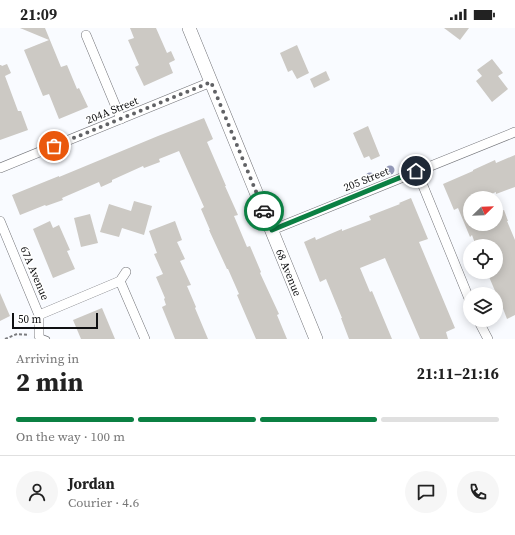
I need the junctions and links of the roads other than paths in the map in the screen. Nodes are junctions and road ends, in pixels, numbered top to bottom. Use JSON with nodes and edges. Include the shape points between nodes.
{"nodes":[{"id":1,"x":189,"y":28,"type":"edge"},
{"id":2,"x":86,"y":35,"type":"dead end"},
{"id":3,"x":211,"y":82,"type":"junction"},
{"id":4,"x":121,"y":119,"type":"junction"},
{"id":5,"x":515,"y":132,"type":"edge"},
{"id":6,"x":0,"y":168,"type":"edge"},
{"id":7,"x":416,"y":171,"type":"junction"},
{"id":8,"x":0,"y":221,"type":"edge"},
{"id":9,"x":272,"y":230,"type":"junction"},
{"id":10,"x":126,"y":272,"type":"dead end"},
{"id":11,"x":120,"y":281,"type":"junction"},
{"id":12,"x":464,"y":287,"type":"edge"},
{"id":13,"x":39,"y":315,"type":"junction"},
{"id":14,"x":482,"y":327,"type":"edge"},
{"id":15,"x":43,"y":337,"type":"edge"},
{"id":16,"x":145,"y":339,"type":"edge"},
{"id":17,"x":316,"y":339,"type":"edge"},
{"id":18,"x":488,"y":339,"type":"edge"}],
"edges":[{"from":1,"to":3,"type":"street","name":"68 Avenue"},
{"from":2,"to":4,"type":"street"},
{"from":3,"to":4,"type":"street","name":"204A Street"},
{"from":3,"to":9,"type":"street","name":"68 Avenue"},
{"from":4,"to":6,"type":"street","name":"204A Street"},
{"from":5,"to":7,"type":"street","name":"205 Street"},
{"from":7,"to":9,"type":"street","name":"205 Street"},
{"from":7,"to":12,"type":"street"},
{"from":8,"to":13,"type":"street","name":"67A Avenue"},
{"from":9,"to":17,"type":"street","name":"68 Avenue"},
{"from":10,"to":11,"type":"street"},
{"from":11,"to":13,"type":"street"},
{"from":11,"to":16,"type":"street"},
{"from":13,"to":15,"type":"street","name":"67A Avenue"},
{"from":14,"to":18,"type":"street"}]}
